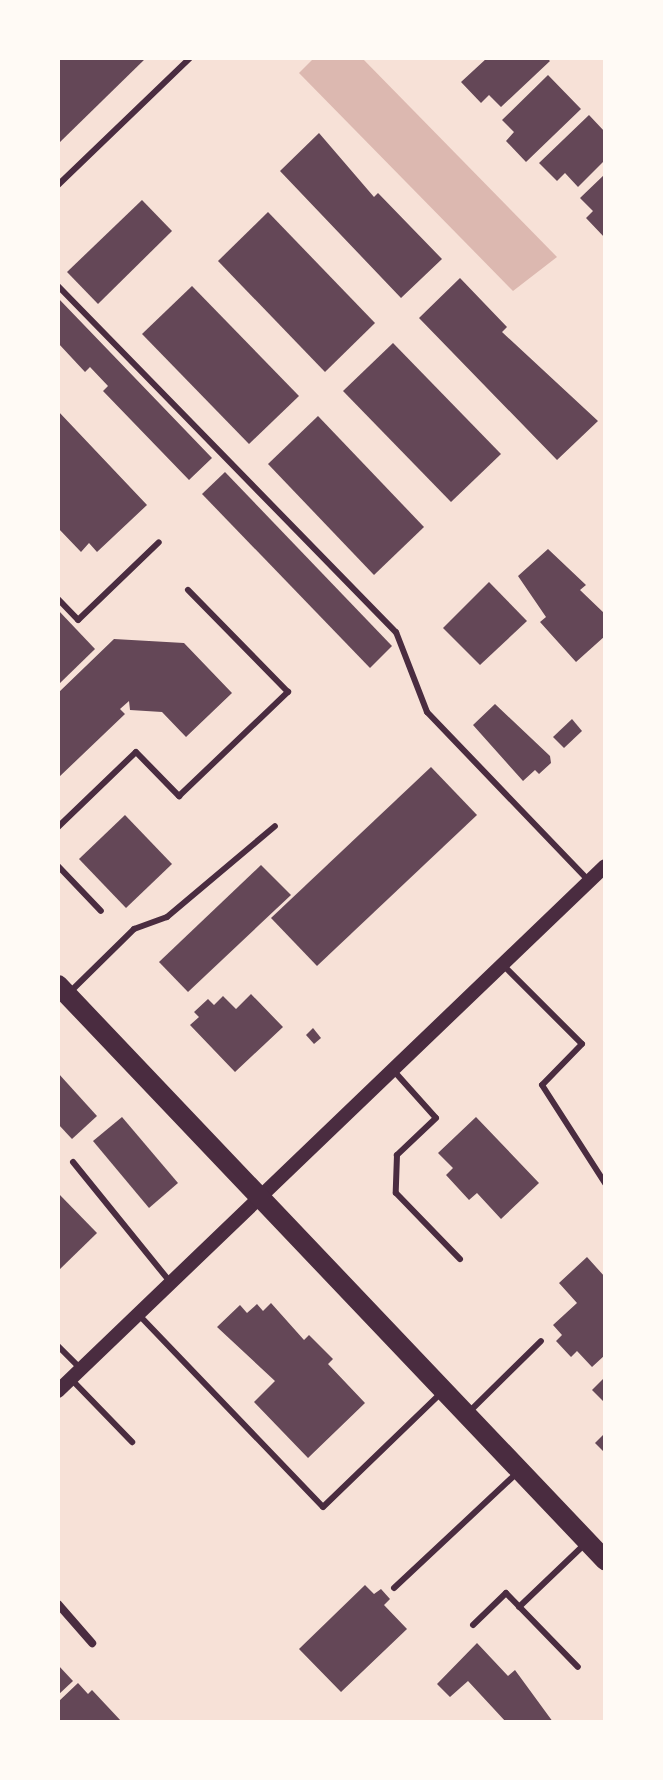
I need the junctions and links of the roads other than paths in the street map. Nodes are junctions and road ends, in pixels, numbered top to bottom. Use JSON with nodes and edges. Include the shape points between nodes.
{"nodes":[{"id":1,"x":190,"y":58,"type":"edge"},
{"id":2,"x":58,"y":185,"type":"edge"},
{"id":3,"x":58,"y":286,"type":"edge"},
{"id":4,"x":159,"y":542,"type":"dead end"},
{"id":5,"x":188,"y":590,"type":"dead end"},
{"id":6,"x":58,"y":599,"type":"edge"},
{"id":7,"x":275,"y":826,"type":"dead end"},
{"id":8,"x":58,"y":827,"type":"edge"},
{"id":9,"x":58,"y":866,"type":"edge"},
{"id":10,"x":605,"y":866,"type":"edge"},
{"id":11,"x":589,"y":881,"type":"junction"},
{"id":12,"x":101,"y":911,"type":"dead end"},
{"id":13,"x":502,"y":964,"type":"junction"},
{"id":14,"x":63,"y":990,"type":"edge"},
{"id":15,"x":392,"y":1070,"type":"junction"},
{"id":16,"x":73,"y":1162,"type":"dead end"},
{"id":17,"x":605,"y":1183,"type":"edge"},
{"id":18,"x":260,"y":1196,"type":"junction"},
{"id":19,"x":460,"y":1259,"type":"dead end"},
{"id":20,"x":171,"y":1283,"type":"junction"},
{"id":21,"x":138,"y":1314,"type":"junction"},
{"id":22,"x":541,"y":1341,"type":"dead end"},
{"id":23,"x":58,"y":1346,"type":"edge"},
{"id":24,"x":76,"y":1374,"type":"junction"},
{"id":25,"x":444,"y":1390,"type":"junction"},
{"id":26,"x":58,"y":1391,"type":"edge"},
{"id":27,"x":467,"y":1414,"type":"junction"},
{"id":28,"x":132,"y":1442,"type":"dead end"},
{"id":29,"x":520,"y":1470,"type":"junction"},
{"id":30,"x":587,"y":1541,"type":"junction"},
{"id":31,"x":605,"y":1560,"type":"edge"},
{"id":32,"x":394,"y":1588,"type":"dead end"},
{"id":33,"x":58,"y":1604,"type":"edge"},
{"id":34,"x":519,"y":1607,"type":"junction"},
{"id":35,"x":473,"y":1625,"type":"dead end"},
{"id":36,"x":92,"y":1643,"type":"dead end"},
{"id":37,"x":578,"y":1667,"type":"dead end"}],
"edges":[{"from":1,"to":2,"type":"lane"},
{"from":3,"to":11,"type":"lane","via":[[396,632],[427,712]]},
{"from":4,"to":6,"type":"lane","via":[[78,620]]},
{"from":5,"to":8,"type":"lane","via":[[288,692],[179,796],[136,752]]},
{"from":7,"to":14,"type":"lane","via":[[167,917],[134,929]]},
{"from":9,"to":12,"type":"lane"},
{"from":10,"to":11,"type":"street"},
{"from":11,"to":13,"type":"street"},
{"from":13,"to":15,"type":"street"},
{"from":13,"to":17,"type":"lane","via":[[582,1044],[542,1085]]},
{"from":14,"to":18,"type":"main road"},
{"from":15,"to":18,"type":"street"},
{"from":15,"to":19,"type":"lane","via":[[436,1118],[397,1155],[396,1193]]},
{"from":16,"to":20,"type":"lane"},
{"from":18,"to":20,"type":"street"},
{"from":18,"to":25,"type":"main road"},
{"from":20,"to":21,"type":"street"},
{"from":21,"to":24,"type":"street"},
{"from":21,"to":25,"type":"lane","via":[[323,1507]]},
{"from":22,"to":27,"type":"lane"},
{"from":23,"to":24,"type":"lane"},
{"from":24,"to":26,"type":"street"},
{"from":24,"to":28,"type":"lane"},
{"from":25,"to":27,"type":"main road"},
{"from":27,"to":29,"type":"main road"},
{"from":29,"to":30,"type":"main road"},
{"from":29,"to":32,"type":"lane"},
{"from":30,"to":31,"type":"main road"},
{"from":30,"to":34,"type":"lane"},
{"from":33,"to":36,"type":"street"},
{"from":34,"to":35,"type":"lane","via":[[506,1593]]},
{"from":34,"to":37,"type":"lane"}]}
